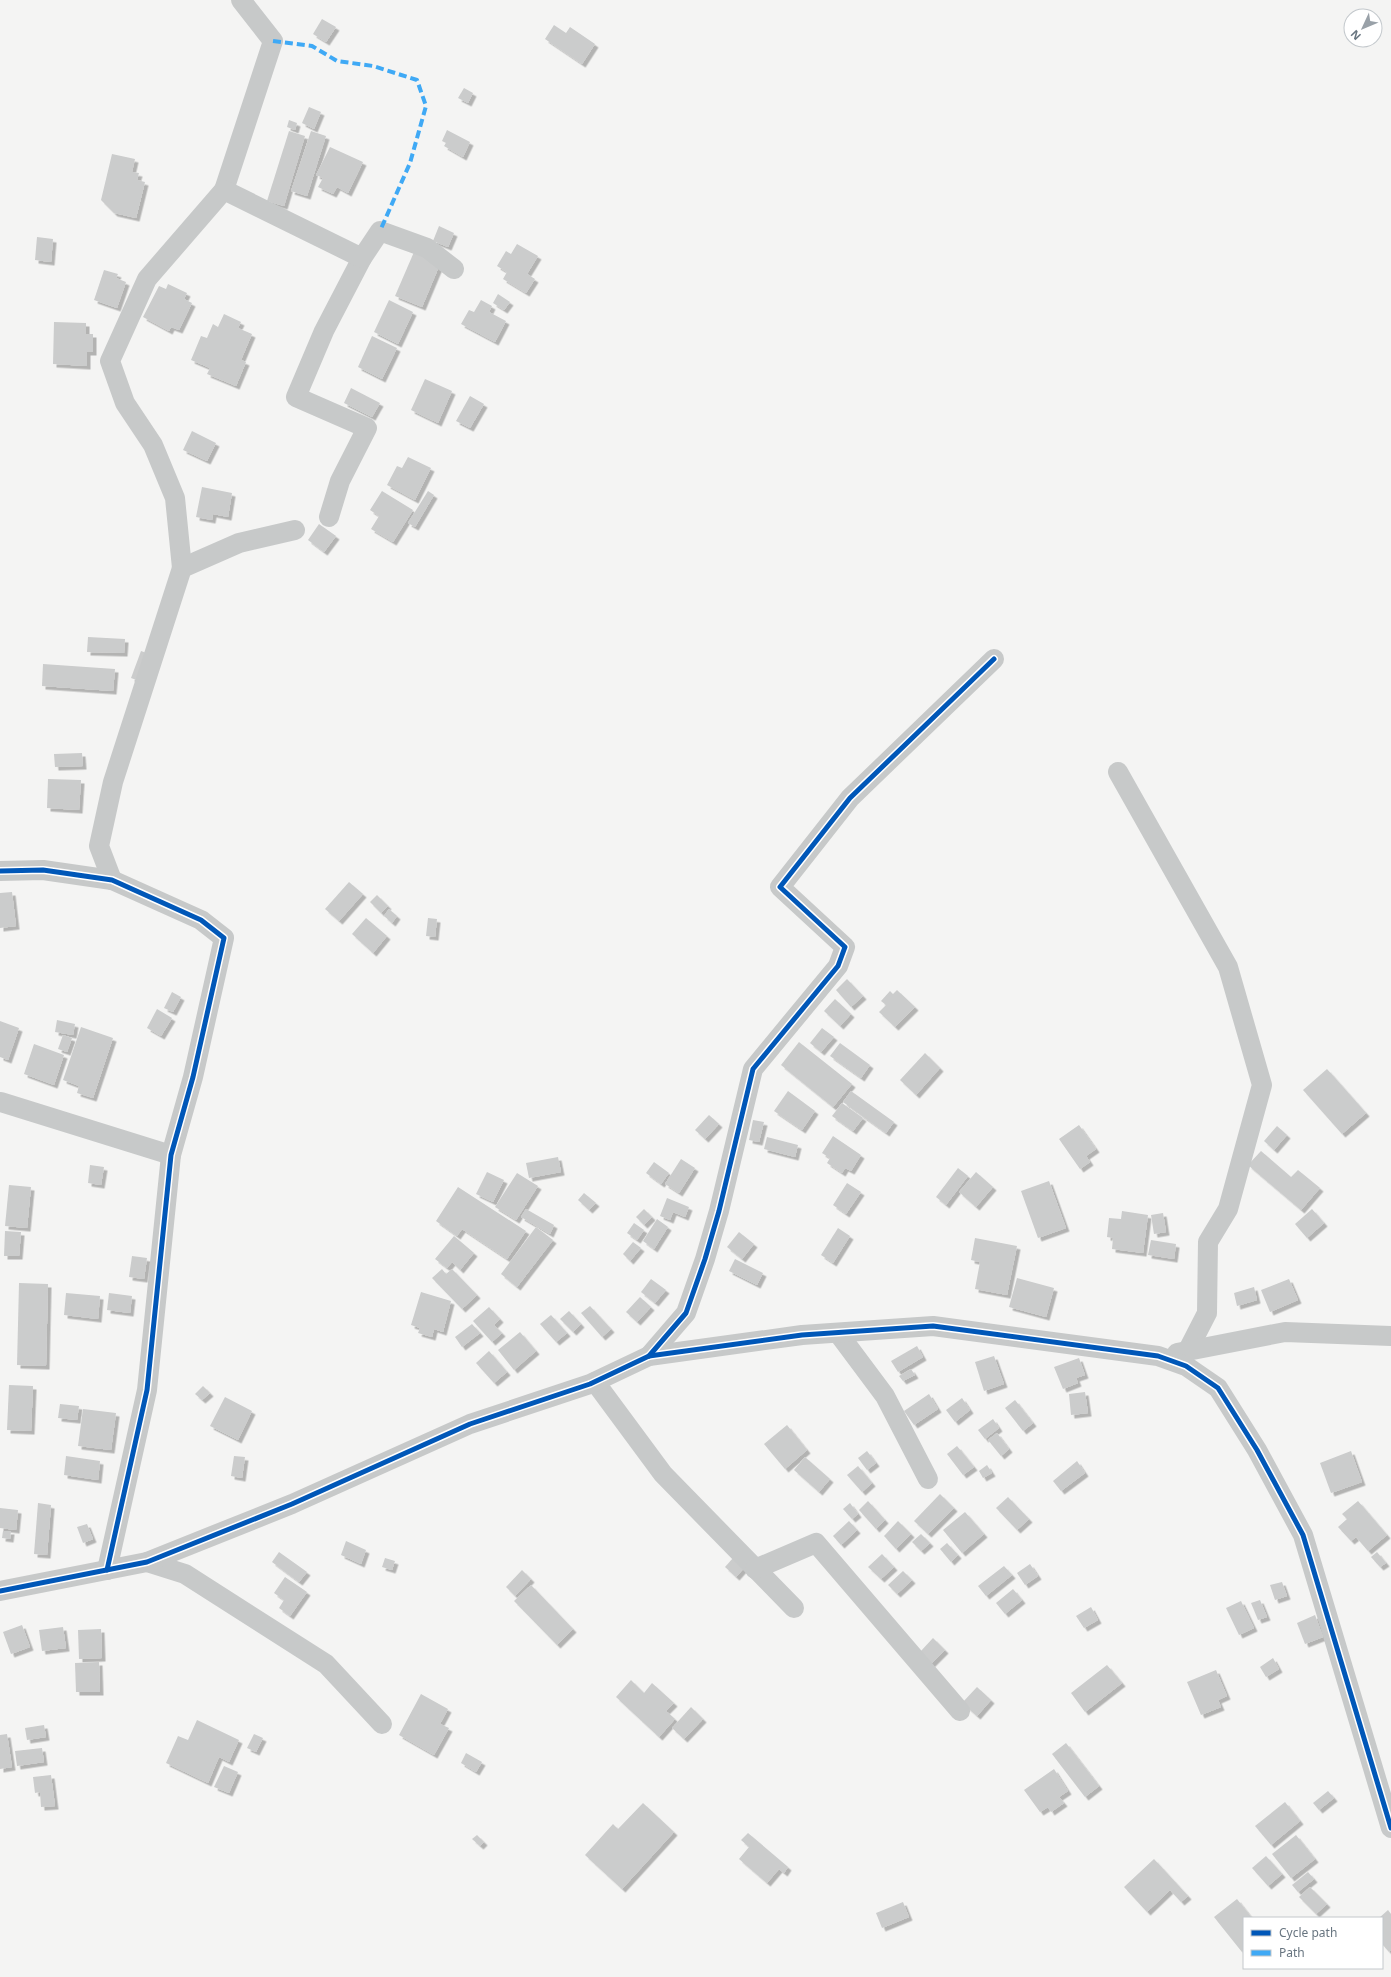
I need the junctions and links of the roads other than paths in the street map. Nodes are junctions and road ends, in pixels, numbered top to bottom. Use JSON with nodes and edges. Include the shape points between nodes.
{"nodes":[{"id":1,"x":241,"y":0,"type":"edge"},
{"id":2,"x":224,"y":190,"type":"junction"},
{"id":3,"x":362,"y":258,"type":"junction"},
{"id":4,"x":454,"y":269,"type":"dead end"},
{"id":5,"x":329,"y":517,"type":"dead end"},
{"id":6,"x":295,"y":530,"type":"dead end"},
{"id":7,"x":182,"y":568,"type":"junction"},
{"id":8,"x":994,"y":659,"type":"dead end"},
{"id":9,"x":1118,"y":772,"type":"dead end"},
{"id":10,"x":0,"y":871,"type":"edge"},
{"id":11,"x":112,"y":880,"type":"junction"},
{"id":12,"x":1,"y":1102,"type":"dead end"},
{"id":13,"x":171,"y":1155,"type":"junction"},
{"id":14,"x":838,"y":1333,"type":"junction"},
{"id":15,"x":1391,"y":1336,"type":"edge"},
{"id":16,"x":1188,"y":1352,"type":"junction"},
{"id":17,"x":650,"y":1356,"type":"junction"},
{"id":18,"x":1158,"y":1356,"type":"junction"},
{"id":19,"x":594,"y":1382,"type":"junction"},
{"id":20,"x":928,"y":1480,"type":"dead end"},
{"id":21,"x":147,"y":1562,"type":"junction"},
{"id":22,"x":756,"y":1569,"type":"junction"},
{"id":23,"x":107,"y":1570,"type":"junction"},
{"id":24,"x":0,"y":1591,"type":"edge"},
{"id":25,"x":794,"y":1608,"type":"dead end"},
{"id":26,"x":960,"y":1711,"type":"dead end"},
{"id":27,"x":382,"y":1724,"type":"dead end"},
{"id":28,"x":1391,"y":1828,"type":"edge"}],
"edges":[{"from":1,"to":2,"type":"street","via":[[273,41]]},
{"from":2,"to":3,"type":"street"},
{"from":2,"to":7,"type":"street","via":[[147,279],[110,361],[125,403],[153,445],[175,498]]},
{"from":3,"to":4,"type":"street","via":[[380,231],[427,248]]},
{"from":3,"to":5,"type":"street","via":[[324,331],[296,397],[367,428],[340,481]]},
{"from":6,"to":7,"type":"street","via":[[239,543]]},
{"from":7,"to":11,"type":"street","via":[[113,782],[99,846]]},
{"from":8,"to":17,"type":"street","via":[[850,798],[780,887],[846,947],[838,966],[753,1069],[719,1211],[686,1313]]},
{"from":9,"to":16,"type":"street","via":[[1228,967],[1262,1085],[1228,1209],[1208,1242],[1207,1313]]},
{"from":10,"to":11,"type":"street","via":[[43,870]]},
{"from":11,"to":13,"type":"street","via":[[201,920],[224,938],[193,1077]]},
{"from":12,"to":13,"type":"street"},
{"from":13,"to":23,"type":"street","via":[[147,1390]]},
{"from":14,"to":17,"type":"street","via":[[802,1335]]},
{"from":14,"to":18,"type":"street","via":[[933,1326]]},
{"from":14,"to":20,"type":"street","via":[[885,1396]]},
{"from":15,"to":16,"type":"street","via":[[1285,1332]]},
{"from":16,"to":18,"type":"street"},
{"from":17,"to":19,"type":"street"},
{"from":18,"to":28,"type":"street","via":[[1186,1366],[1218,1388],[1257,1450],[1303,1534]]},
{"from":19,"to":21,"type":"street","via":[[470,1424],[292,1504]]},
{"from":19,"to":22,"type":"street","via":[[663,1474]]},
{"from":21,"to":23,"type":"street"},
{"from":21,"to":27,"type":"street","via":[[185,1574],[326,1664]]},
{"from":22,"to":25,"type":"street"},
{"from":22,"to":26,"type":"street","via":[[816,1543]]},
{"from":23,"to":24,"type":"street"}]}
